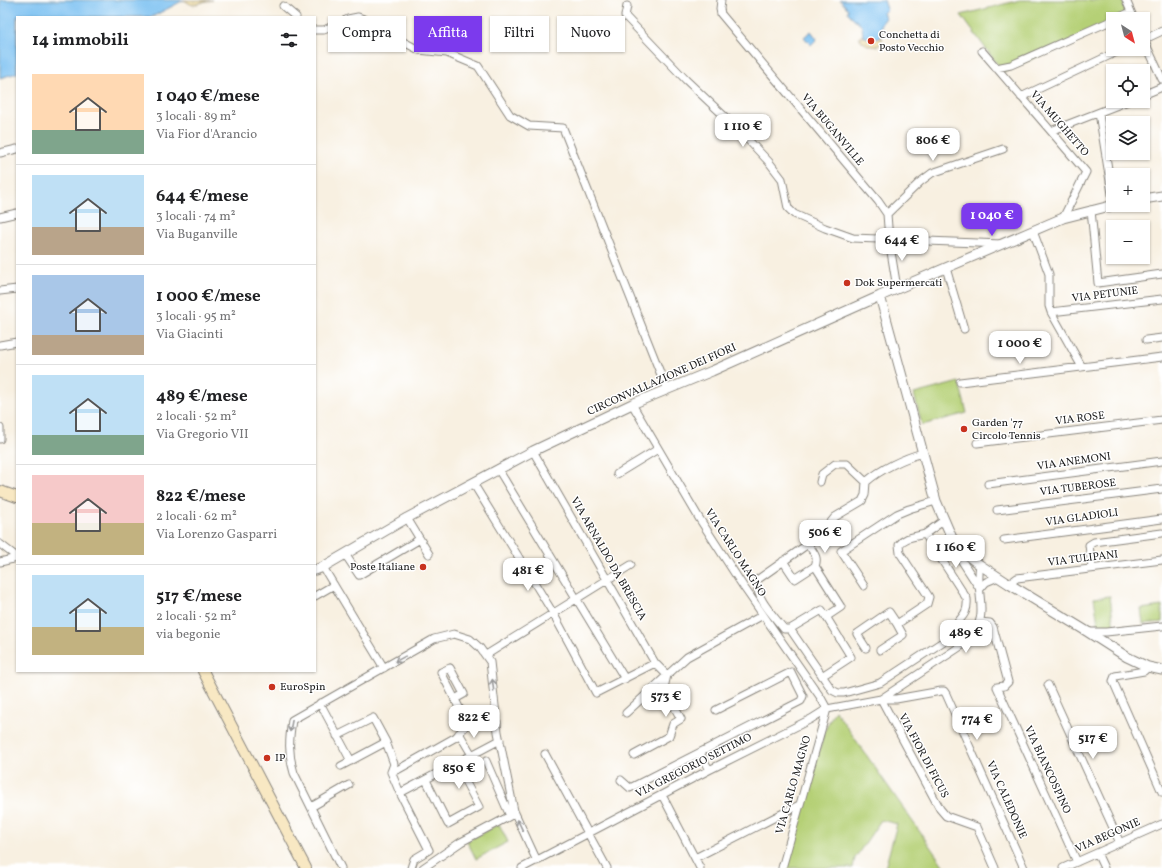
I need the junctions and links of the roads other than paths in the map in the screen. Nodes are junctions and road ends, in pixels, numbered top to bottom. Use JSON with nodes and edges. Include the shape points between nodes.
{"nodes":[{"id":1,"x":722,"y":0,"type":"edge"},
{"id":2,"x":1126,"y":0,"type":"edge"},
{"id":3,"x":282,"y":6,"type":"dead end"},
{"id":4,"x":627,"y":6,"type":"dead end"},
{"id":5,"x":1131,"y":12,"type":"edge"},
{"id":6,"x":295,"y":16,"type":"edge"},
{"id":7,"x":1106,"y":23,"type":"edge"},
{"id":8,"x":316,"y":30,"type":"edge"},
{"id":9,"x":1162,"y":31,"type":"edge"},
{"id":10,"x":1150,"y":36,"type":"edge"},
{"id":11,"x":982,"y":51,"type":"dead end"},
{"id":12,"x":1150,"y":54,"type":"edge"},
{"id":13,"x":1108,"y":56,"type":"edge"},
{"id":14,"x":996,"y":68,"type":"junction"},
{"id":15,"x":1162,"y":79,"type":"edge"},
{"id":16,"x":1162,"y":87,"type":"edge"},
{"id":17,"x":1150,"y":92,"type":"edge"},
{"id":18,"x":1021,"y":97,"type":"junction"},
{"id":19,"x":1111,"y":108,"type":"edge"},
{"id":20,"x":1099,"y":113,"type":"junction"},
{"id":21,"x":1051,"y":131,"type":"junction"},
{"id":22,"x":16,"y":149,"type":"edge"},
{"id":23,"x":1003,"y":149,"type":"dead end"},
{"id":24,"x":0,"y":153,"type":"edge"},
{"id":25,"x":1108,"y":168,"type":"edge"},
{"id":26,"x":1162,"y":196,"type":"edge"},
{"id":27,"x":1150,"y":198,"type":"edge"},
{"id":28,"x":1106,"y":207,"type":"edge"},
{"id":29,"x":1090,"y":210,"type":"junction"},
{"id":30,"x":16,"y":213,"type":"edge"},
{"id":31,"x":887,"y":214,"type":"junction"},
{"id":32,"x":0,"y":217,"type":"edge"},
{"id":33,"x":1063,"y":218,"type":"junction"},
{"id":34,"x":1033,"y":231,"type":"junction"},
{"id":35,"x":889,"y":240,"type":"junction"},
{"id":36,"x":1003,"y":244,"type":"junction"},
{"id":37,"x":946,"y":268,"type":"junction"},
{"id":38,"x":1162,"y":274,"type":"edge"},
{"id":39,"x":897,"y":288,"type":"junction"},
{"id":40,"x":16,"y":289,"type":"edge"},
{"id":41,"x":0,"y":291,"type":"edge"},
{"id":42,"x":880,"y":296,"type":"junction"},
{"id":43,"x":1162,"y":299,"type":"edge"},
{"id":44,"x":1051,"y":312,"type":"junction"},
{"id":45,"x":964,"y":329,"type":"dead end"},
{"id":46,"x":1162,"y":338,"type":"edge"},
{"id":47,"x":1146,"y":340,"type":"dead end"},
{"id":48,"x":16,"y":342,"type":"edge"},
{"id":49,"x":0,"y":345,"type":"edge"},
{"id":50,"x":1162,"y":357,"type":"edge"},
{"id":51,"x":1082,"y":367,"type":"junction"},
{"id":52,"x":960,"y":382,"type":"dead end"},
{"id":53,"x":667,"y":390,"type":"junction"},
{"id":54,"x":632,"y":404,"type":"junction"},
{"id":55,"x":1162,"y":420,"type":"edge"},
{"id":56,"x":0,"y":428,"type":"edge"},
{"id":57,"x":0,"y":439,"type":"edge"},
{"id":58,"x":977,"y":443,"type":"dead end"},
{"id":59,"x":658,"y":449,"type":"junction"},
{"id":60,"x":533,"y":451,"type":"junction"},
{"id":61,"x":923,"y":453,"type":"junction"},
{"id":62,"x":1162,"y":461,"type":"edge"},
{"id":63,"x":498,"y":469,"type":"junction"},
{"id":64,"x":617,"y":474,"type":"dead end"},
{"id":65,"x":820,"y":482,"type":"dead end"},
{"id":66,"x":866,"y":482,"type":"junction"},
{"id":67,"x":473,"y":483,"type":"junction"},
{"id":68,"x":988,"y":484,"type":"dead end"},
{"id":69,"x":1162,"y":489,"type":"edge"},
{"id":70,"x":0,"y":491,"type":"edge"},
{"id":71,"x":16,"y":497,"type":"edge"},
{"id":72,"x":936,"y":501,"type":"junction"},
{"id":73,"x":997,"y":510,"type":"dead end"},
{"id":74,"x":407,"y":518,"type":"junction"},
{"id":75,"x":1162,"y":519,"type":"edge"},
{"id":76,"x":943,"y":521,"type":"junction"},
{"id":77,"x":1162,"y":533,"type":"edge"},
{"id":78,"x":925,"y":534,"type":"junction"},
{"id":79,"x":952,"y":538,"type":"junction"},
{"id":80,"x":420,"y":539,"type":"junction"},
{"id":81,"x":1004,"y":540,"type":"dead end"},
{"id":82,"x":0,"y":544,"type":"edge"},
{"id":83,"x":808,"y":544,"type":"junction"},
{"id":84,"x":345,"y":554,"type":"junction"},
{"id":85,"x":429,"y":554,"type":"dead end"},
{"id":86,"x":16,"y":556,"type":"edge"},
{"id":87,"x":16,"y":557,"type":"edge"},
{"id":88,"x":1162,"y":560,"type":"edge"},
{"id":89,"x":783,"y":561,"type":"junction"},
{"id":90,"x":0,"y":562,"type":"edge"},
{"id":91,"x":631,"y":565,"type":"dead end"},
{"id":92,"x":815,"y":566,"type":"junction"},
{"id":93,"x":980,"y":566,"type":"junction"},
{"id":94,"x":319,"y":568,"type":"edge"},
{"id":95,"x":1092,"y":568,"type":"junction"},
{"id":96,"x":998,"y":577,"type":"junction"},
{"id":97,"x":606,"y":579,"type":"junction"},
{"id":98,"x":1009,"y":584,"type":"junction"},
{"id":99,"x":334,"y":585,"type":"junction"},
{"id":100,"x":864,"y":586,"type":"dead end"},
{"id":101,"x":980,"y":589,"type":"junction"},
{"id":102,"x":316,"y":595,"type":"edge"},
{"id":103,"x":577,"y":598,"type":"junction"},
{"id":104,"x":759,"y":602,"type":"junction"},
{"id":105,"x":553,"y":613,"type":"junction"},
{"id":106,"x":763,"y":615,"type":"junction"},
{"id":107,"x":826,"y":617,"type":"junction"},
{"id":108,"x":980,"y":622,"type":"junction"},
{"id":109,"x":897,"y":624,"type":"junction"},
{"id":110,"x":1162,"y":626,"type":"edge"},
{"id":111,"x":790,"y":629,"type":"junction"},
{"id":112,"x":1088,"y":632,"type":"junction"},
{"id":113,"x":866,"y":648,"type":"dead end"},
{"id":114,"x":880,"y":650,"type":"dead end"},
{"id":115,"x":486,"y":656,"type":"junction"},
{"id":116,"x":655,"y":663,"type":"junction"},
{"id":117,"x":799,"y":666,"type":"junction"},
{"id":118,"x":1148,"y":667,"type":"junction"},
{"id":119,"x":384,"y":668,"type":"junction"},
{"id":120,"x":817,"y":669,"type":"junction"},
{"id":121,"x":1162,"y":670,"type":"edge"},
{"id":122,"x":199,"y":672,"type":"edge"},
{"id":123,"x":204,"y":672,"type":"edge"},
{"id":124,"x":790,"y":672,"type":"junction"},
{"id":125,"x":667,"y":675,"type":"junction"},
{"id":126,"x":806,"y":676,"type":"junction"},
{"id":127,"x":822,"y":676,"type":"junction"},
{"id":128,"x":625,"y":679,"type":"junction"},
{"id":129,"x":209,"y":682,"type":"junction"},
{"id":130,"x":1048,"y":685,"type":"dead end"},
{"id":131,"x":455,"y":699,"type":"dead end"},
{"id":132,"x":881,"y":699,"type":"junction"},
{"id":133,"x":320,"y":704,"type":"junction"},
{"id":134,"x":827,"y":709,"type":"junction"},
{"id":135,"x":716,"y":710,"type":"dead end"},
{"id":136,"x":626,"y":713,"type":"dead end"},
{"id":137,"x":459,"y":733,"type":"junction"},
{"id":138,"x":337,"y":736,"type":"junction"},
{"id":139,"x":500,"y":740,"type":"junction"},
{"id":140,"x":386,"y":742,"type":"junction"},
{"id":141,"x":700,"y":753,"type":"junction"},
{"id":142,"x":545,"y":754,"type":"dead end"},
{"id":143,"x":472,"y":755,"type":"junction"},
{"id":144,"x":634,"y":755,"type":"dead end"},
{"id":145,"x":351,"y":761,"type":"junction"},
{"id":146,"x":486,"y":761,"type":"dead end"},
{"id":147,"x":456,"y":764,"type":"junction"},
{"id":148,"x":341,"y":766,"type":"dead end"},
{"id":149,"x":709,"y":770,"type":"junction"},
{"id":150,"x":391,"y":772,"type":"junction"},
{"id":151,"x":426,"y":780,"type":"junction"},
{"id":152,"x":621,"y":780,"type":"dead end"},
{"id":153,"x":349,"y":785,"type":"dead end"},
{"id":154,"x":1162,"y":792,"type":"edge"},
{"id":155,"x":400,"y":794,"type":"junction"},
{"id":156,"x":662,"y":795,"type":"junction"},
{"id":157,"x":799,"y":805,"type":"junction"},
{"id":158,"x":311,"y":807,"type":"junction"},
{"id":159,"x":1162,"y":824,"type":"edge"},
{"id":160,"x":589,"y":833,"type":"junction"},
{"id":161,"x":1120,"y":843,"type":"junction"},
{"id":162,"x":1098,"y":852,"type":"junction"},
{"id":163,"x":695,"y":858,"type":"junction"},
{"id":164,"x":537,"y":861,"type":"junction"},
{"id":165,"x":1077,"y":862,"type":"junction"},
{"id":166,"x":306,"y":868,"type":"edge"},
{"id":167,"x":341,"y":868,"type":"edge"},
{"id":168,"x":411,"y":868,"type":"edge"},
{"id":169,"x":423,"y":868,"type":"edge"},
{"id":170,"x":522,"y":868,"type":"edge"},
{"id":171,"x":607,"y":868,"type":"edge"},
{"id":172,"x":700,"y":868,"type":"edge"},
{"id":173,"x":782,"y":868,"type":"edge"},
{"id":174,"x":995,"y":868,"type":"edge"},
{"id":175,"x":1024,"y":868,"type":"edge"},
{"id":176,"x":1063,"y":868,"type":"edge"},
{"id":177,"x":1104,"y":868,"type":"edge"}],
"edges":[{"from":1,"to":31,"type":"street","name":"VIA BUGANVILLE","via":[[721,14]]},
{"from":2,"to":5,"type":"street"},
{"from":3,"to":6,"type":"street"},
{"from":4,"to":35,"type":"street","via":[[625,16],[769,162],[782,179],[790,211],[847,237]]},
{"from":7,"to":14,"type":"street","via":[[1011,65]]},
{"from":8,"to":53,"type":"street","via":[[324,30],[348,19],[358,17],[366,20],[419,50],[447,53],[478,66],[510,115],[529,126],[563,128]]},
{"from":9,"to":10,"type":"street"},
{"from":11,"to":14,"type":"street","name":"VIA MUGHETTO"},
{"from":12,"to":15,"type":"street"},
{"from":13,"to":18,"type":"street"},
{"from":14,"to":18,"type":"street","name":"VIA MUGHETTO"},
{"from":16,"to":17,"type":"street"},
{"from":18,"to":21,"type":"street","name":"VIA MUGHETTO"},
{"from":19,"to":20,"type":"street"},
{"from":20,"to":21,"type":"street"},
{"from":20,"to":25,"type":"street"},
{"from":21,"to":33,"type":"street","name":"VIA MUGHETTO","via":[[1086,172]]},
{"from":22,"to":24,"type":"street"},
{"from":23,"to":31,"type":"street","via":[[932,173]]},
{"from":26,"to":27,"type":"street"},
{"from":28,"to":29,"type":"street","name":"CIRCONVALLAZIONE DEI FIORI"},
{"from":29,"to":33,"type":"street","name":"CIRCONVALLAZIONE DEI FIORI"},
{"from":29,"to":38,"type":"street","via":[[1098,283]]},
{"from":30,"to":32,"type":"street"},
{"from":31,"to":35,"type":"street"},
{"from":33,"to":34,"type":"street","name":"CIRCONVALLAZIONE DEI FIORI"},
{"from":34,"to":36,"type":"street","name":"CIRCONVALLAZIONE DEI FIORI"},
{"from":34,"to":44,"type":"street","via":[[1049,274]]},
{"from":35,"to":36,"type":"street"},
{"from":35,"to":39,"type":"street"},
{"from":36,"to":37,"type":"street","name":"CIRCONVALLAZIONE DEI FIORI"},
{"from":37,"to":39,"type":"street","name":"CIRCONVALLAZIONE DEI FIORI"},
{"from":37,"to":45,"type":"street"},
{"from":39,"to":42,"type":"street","name":"CIRCONVALLAZIONE DEI FIORI"},
{"from":40,"to":41,"type":"street"},
{"from":42,"to":53,"type":"street","name":"CIRCONVALLAZIONE DEI FIORI"},
{"from":42,"to":61,"type":"street"},
{"from":43,"to":44,"type":"street","name":"VIA PETUNIE"},
{"from":44,"to":51,"type":"street"},
{"from":46,"to":47,"type":"street"},
{"from":48,"to":49,"type":"street"},
{"from":50,"to":51,"type":"street"},
{"from":51,"to":52,"type":"street"},
{"from":53,"to":54,"type":"street","name":"CIRCONVALLAZIONE DEI FIORI"},
{"from":54,"to":59,"type":"street","name":"VIA CARLO MAGNO"},
{"from":54,"to":60,"type":"street","name":"CIRCONVALLAZIONE DEI FIORI"},
{"from":55,"to":58,"type":"street","name":"VIA ROSE"},
{"from":56,"to":57,"type":"street"},
{"from":59,"to":64,"type":"street"},
{"from":59,"to":104,"type":"street","name":"VIA CARLO MAGNO","via":[[699,518]]},
{"from":60,"to":63,"type":"street","name":"CIRCONVALLAZIONE DEI FIORI"},
{"from":60,"to":97,"type":"street","name":"VIA ARNALDO DA BRESCIA"},
{"from":61,"to":66,"type":"street","via":[[898,462]]},
{"from":61,"to":72,"type":"street"},
{"from":62,"to":68,"type":"street","name":"VIA ANEMONI"},
{"from":63,"to":67,"type":"street","name":"CIRCONVALLAZIONE DEI FIORI"},
{"from":63,"to":103,"type":"street"},
{"from":65,"to":66,"type":"street","via":[[822,474],[835,464],[847,464]]},
{"from":66,"to":83,"type":"street","via":[[862,501],[835,517],[823,532]]},
{"from":67,"to":74,"type":"street","name":"CIRCONVALLAZIONE DEI FIORI"},
{"from":67,"to":105,"type":"street"},
{"from":69,"to":73,"type":"street","name":"VIA TUBEROSE"},
{"from":70,"to":71,"type":"main road"},
{"from":72,"to":76,"type":"street"},
{"from":72,"to":100,"type":"street","via":[[897,514],[841,551]]},
{"from":74,"to":80,"type":"street"},
{"from":74,"to":84,"type":"street","name":"CIRCONVALLAZIONE DEI FIORI"},
{"from":75,"to":81,"type":"street","name":"VIA GLADIOLI"},
{"from":76,"to":78,"type":"street"},
{"from":76,"to":79,"type":"street"},
{"from":77,"to":95,"type":"street","via":[[1094,542],[1089,545]]},
{"from":78,"to":109,"type":"street","via":[[910,537],[899,545],[900,553],[929,597],[927,604]]},
{"from":78,"to":127,"type":"street","via":[[967,598],[968,608],[952,629],[950,637],[880,683],[838,693],[832,690]]},
{"from":79,"to":93,"type":"street","via":[[964,553]]},
{"from":79,"to":101,"type":"street","via":[[960,558]]},
{"from":80,"to":84,"type":"street","via":[[359,575]]},
{"from":80,"to":85,"type":"street"},
{"from":82,"to":86,"type":"street"},
{"from":83,"to":89,"type":"street"},
{"from":83,"to":92,"type":"street","via":[[816,557]]},
{"from":84,"to":94,"type":"street","name":"CIRCONVALLAZIONE DEI FIORI"},
{"from":87,"to":90,"type":"street"},
{"from":88,"to":95,"type":"street","name":"VIA TULIPANI"},
{"from":89,"to":92,"type":"street","via":[[795,579]]},
{"from":89,"to":104,"type":"street","via":[[757,580]]},
{"from":91,"to":97,"type":"street"},
{"from":92,"to":107,"type":"street","via":[[841,607]]},
{"from":93,"to":96,"type":"street"},
{"from":93,"to":101,"type":"street"},
{"from":94,"to":99,"type":"street"},
{"from":95,"to":98,"type":"street","name":"VIA TULIPANI","via":[[1017,578]]},
{"from":96,"to":98,"type":"street"},
{"from":96,"to":101,"type":"street","via":[[986,582]]},
{"from":97,"to":103,"type":"street"},
{"from":97,"to":116,"type":"street","name":"VIA ARNALDO DA BRESCIA"},
{"from":98,"to":112,"type":"street"},
{"from":99,"to":102,"type":"street"},
{"from":99,"to":119,"type":"street"},
{"from":101,"to":108,"type":"street"},
{"from":103,"to":105,"type":"street"},
{"from":103,"to":128,"type":"street"},
{"from":104,"to":106,"type":"street","name":"VIA CARLO MAGNO"},
{"from":104,"to":111,"type":"street","via":[[784,629]]},
{"from":105,"to":115,"type":"street"},
{"from":105,"to":128,"type":"street","via":[[596,693]]},
{"from":106,"to":117,"type":"street","name":"VIA CARLO MAGNO"},
{"from":106,"to":125,"type":"street","via":[[687,657]]},
{"from":107,"to":111,"type":"street","via":[[822,610]]},
{"from":107,"to":127,"type":"street","via":[[851,657]]},
{"from":108,"to":132,"type":"street","via":[[967,642]]},
{"from":108,"to":165,"type":"street","name":"VIA BIANCOSPINO","via":[[992,624],[1008,682],[997,687]]},
{"from":109,"to":113,"type":"street","via":[[889,612],[857,634]]},
{"from":109,"to":114,"type":"street","via":[[903,635]]},
{"from":110,"to":112,"type":"street"},
{"from":111,"to":120,"type":"street"},
{"from":112,"to":118,"type":"street"},
{"from":115,"to":119,"type":"street","one_way":true,"via":[[470,639],[454,634],[434,639]]},
{"from":139,"to":115,"type":"street","one_way":true,"via":[[490,662]]},
{"from":116,"to":125,"type":"street","name":"VIA ARNALDO DA BRESCIA"},
{"from":116,"to":128,"type":"street"},
{"from":117,"to":124,"type":"street"},
{"from":117,"to":126,"type":"street","name":"VIA CARLO MAGNO"},
{"from":118,"to":121,"type":"street"},
{"from":118,"to":154,"type":"street","via":[[1144,671],[1114,676],[1112,681]]},
{"from":119,"to":133,"type":"street"},
{"from":120,"to":126,"type":"street"},
{"from":120,"to":127,"type":"street"},
{"from":122,"to":129,"type":"main road"},
{"from":123,"to":129,"type":"main road"},
{"from":124,"to":135,"type":"street"},
{"from":124,"to":141,"type":"street","via":[[803,696],[801,701]]},
{"from":125,"to":136,"type":"street"},
{"from":125,"to":144,"type":"street","via":[[664,688],[681,719],[673,724],[669,736]]},
{"from":126,"to":134,"type":"street","name":"VIA CARLO MAGNO"},
{"from":129,"to":166,"type":"main road"},
{"from":130,"to":161,"type":"street","name":"VIA BEGONIE"},
{"from":131,"to":137,"type":"street","via":[[467,723]]},
{"from":132,"to":134,"type":"street","name":"VIA GREGORIO SETTIMO"},
{"from":132,"to":174,"type":"street","name":"VIA FIOR DI FICUS","via":[[940,810],[946,816],[977,827]]},
{"from":132,"to":175,"type":"street","name":"VIA CALEDONIE","via":[[944,691]]},
{"from":133,"to":138,"type":"street"},
{"from":133,"to":158,"type":"street","one_way":true,"via":[[292,720],[289,741],[289,757],[294,773]]},
{"from":134,"to":149,"type":"street","name":"VIA GREGORIO SETTIMO"},
{"from":134,"to":157,"type":"street","name":"VIA CARLO MAGNO"},
{"from":137,"to":143,"type":"street"},
{"from":137,"to":150,"type":"street"},
{"from":138,"to":140,"type":"street","via":[[373,718]]},
{"from":138,"to":145,"type":"street"},
{"from":139,"to":143,"type":"street"},
{"from":164,"to":139,"type":"street","one_way":true,"via":[[514,811]]},
{"from":140,"to":145,"type":"street"},
{"from":140,"to":150,"type":"street","via":[[394,764]]},
{"from":141,"to":149,"type":"street"},
{"from":141,"to":152,"type":"street","via":[[630,788]]},
{"from":142,"to":160,"type":"street"},
{"from":143,"to":147,"type":"street"},
{"from":145,"to":148,"type":"street"},
{"from":146,"to":169,"type":"street","via":[[510,816],[461,842]]},
{"from":147,"to":151,"type":"street"},
{"from":147,"to":151,"type":"street","via":[[479,807],[448,824]]},
{"from":149,"to":156,"type":"street","name":"VIA GREGORIO SETTIMO"},
{"from":150,"to":155,"type":"street"},
{"from":151,"to":155,"type":"street"},
{"from":153,"to":158,"type":"street"},
{"from":155,"to":168,"type":"street","via":[[429,850],[414,858]]},
{"from":156,"to":160,"type":"street","name":"VIA GREGORIO SETTIMO"},
{"from":156,"to":163,"type":"street"},
{"from":157,"to":163,"type":"street"},
{"from":157,"to":173,"type":"street","name":"VIA CARLO MAGNO"},
{"from":158,"to":167,"type":"street"},
{"from":159,"to":161,"type":"street","name":"VIA BEGONIE"},
{"from":160,"to":164,"type":"street","name":"VIA GREGORIO SETTIMO"},
{"from":160,"to":171,"type":"street"},
{"from":161,"to":162,"type":"street","name":"VIA BEGONIE"},
{"from":162,"to":165,"type":"street","name":"VIA BEGONIE"},
{"from":162,"to":177,"type":"street"},
{"from":163,"to":172,"type":"street"},
{"from":164,"to":170,"type":"street","name":"VIA GREGORIO SETTIMO"},
{"from":165,"to":176,"type":"street","name":"VIA BEGONIE"}]}
